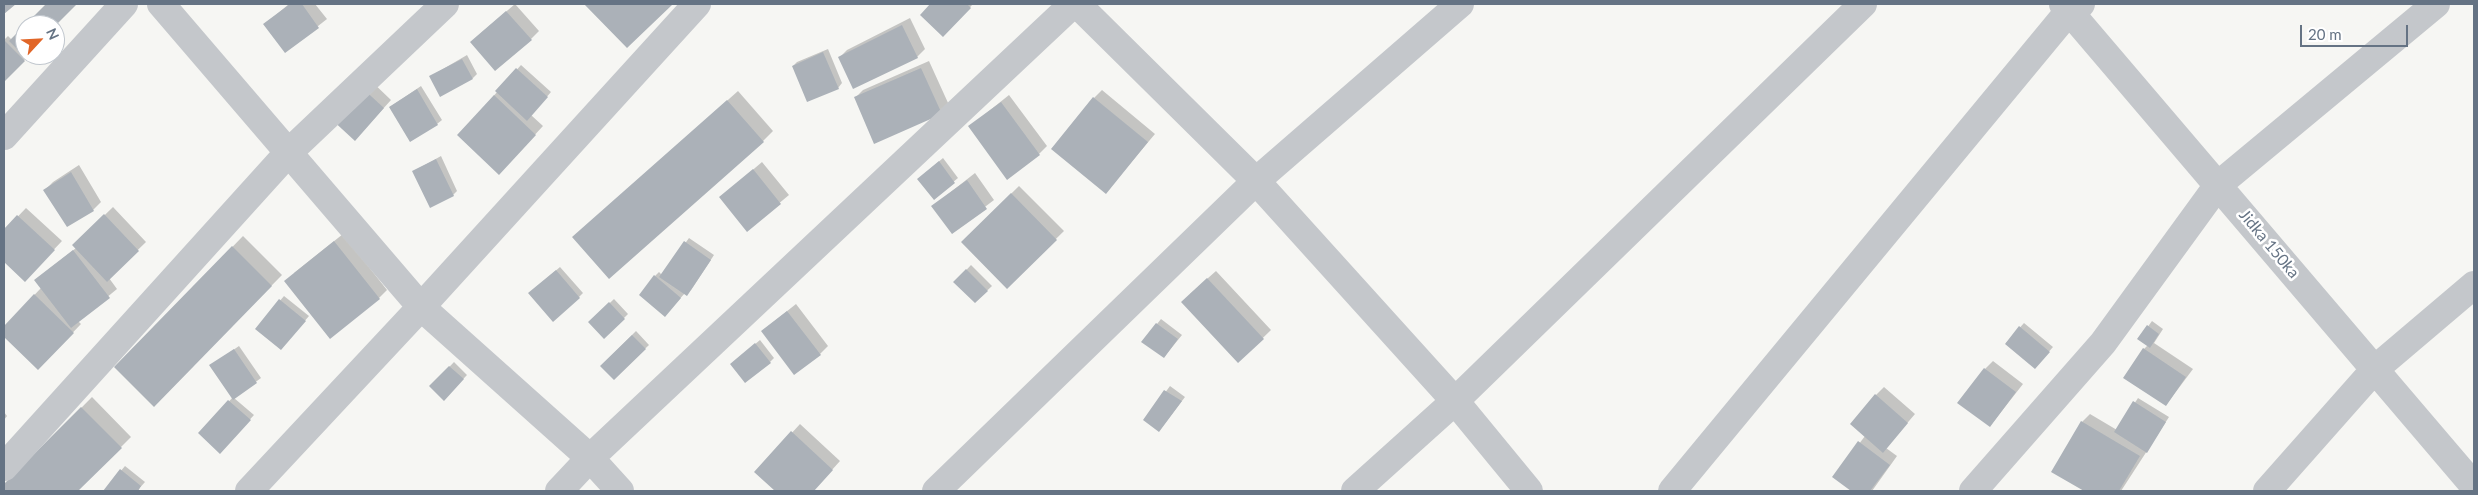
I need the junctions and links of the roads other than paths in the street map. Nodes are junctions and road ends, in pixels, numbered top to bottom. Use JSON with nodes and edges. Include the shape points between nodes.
{"nodes":[{"id":1,"x":124,"y":4,"type":"edge"},
{"id":2,"x":162,"y":4,"type":"edge"},
{"id":3,"x":445,"y":4,"type":"edge"},
{"id":4,"x":697,"y":4,"type":"edge"},
{"id":5,"x":1075,"y":4,"type":"edge"},
{"id":6,"x":1460,"y":4,"type":"edge"},
{"id":7,"x":1863,"y":4,"type":"edge"},
{"id":8,"x":2436,"y":4,"type":"edge"},
{"id":9,"x":2071,"y":6,"type":"edge"},
{"id":10,"x":4,"y":136,"type":"edge"},
{"id":11,"x":289,"y":152,"type":"junction"},
{"id":12,"x":1256,"y":181,"type":"junction"},
{"id":13,"x":2218,"y":185,"type":"junction"},
{"id":14,"x":2474,"y":285,"type":"edge"},
{"id":15,"x":421,"y":307,"type":"junction"},
{"id":16,"x":2376,"y":369,"type":"junction"},
{"id":17,"x":1455,"y":401,"type":"junction"},
{"id":18,"x":590,"y":458,"type":"junction"},
{"id":19,"x":4,"y":467,"type":"edge"},
{"id":20,"x":2474,"y":486,"type":"edge"},
{"id":21,"x":249,"y":491,"type":"edge"},
{"id":22,"x":559,"y":491,"type":"edge"},
{"id":23,"x":620,"y":491,"type":"edge"},
{"id":24,"x":936,"y":491,"type":"edge"},
{"id":25,"x":1355,"y":491,"type":"edge"},
{"id":26,"x":1529,"y":491,"type":"edge"},
{"id":27,"x":1672,"y":491,"type":"edge"},
{"id":28,"x":1973,"y":491,"type":"edge"},
{"id":29,"x":2267,"y":491,"type":"edge"}],
"edges":[{"from":1,"to":10,"type":"street"},
{"from":2,"to":11,"type":"street"},
{"from":3,"to":11,"type":"street"},
{"from":4,"to":15,"type":"street"},
{"from":5,"to":12,"type":"street"},
{"from":5,"to":18,"type":"street"},
{"from":6,"to":12,"type":"street"},
{"from":7,"to":17,"type":"street"},
{"from":8,"to":13,"type":"street"},
{"from":9,"to":13,"type":"street","name":"Jidka 150ka"},
{"from":9,"to":27,"type":"street"},
{"from":11,"to":15,"type":"street"},
{"from":11,"to":19,"type":"street"},
{"from":12,"to":17,"type":"street"},
{"from":12,"to":24,"type":"street"},
{"from":13,"to":16,"type":"street","name":"Jidka 150ka"},
{"from":13,"to":28,"type":"street","via":[[2103,342]]},
{"from":14,"to":16,"type":"street"},
{"from":15,"to":18,"type":"street"},
{"from":15,"to":21,"type":"street"},
{"from":16,"to":20,"type":"street","name":"Jidka 150ka"},
{"from":16,"to":29,"type":"street"},
{"from":17,"to":25,"type":"street"},
{"from":17,"to":26,"type":"street"},
{"from":18,"to":22,"type":"street"},
{"from":18,"to":23,"type":"street"}]}
